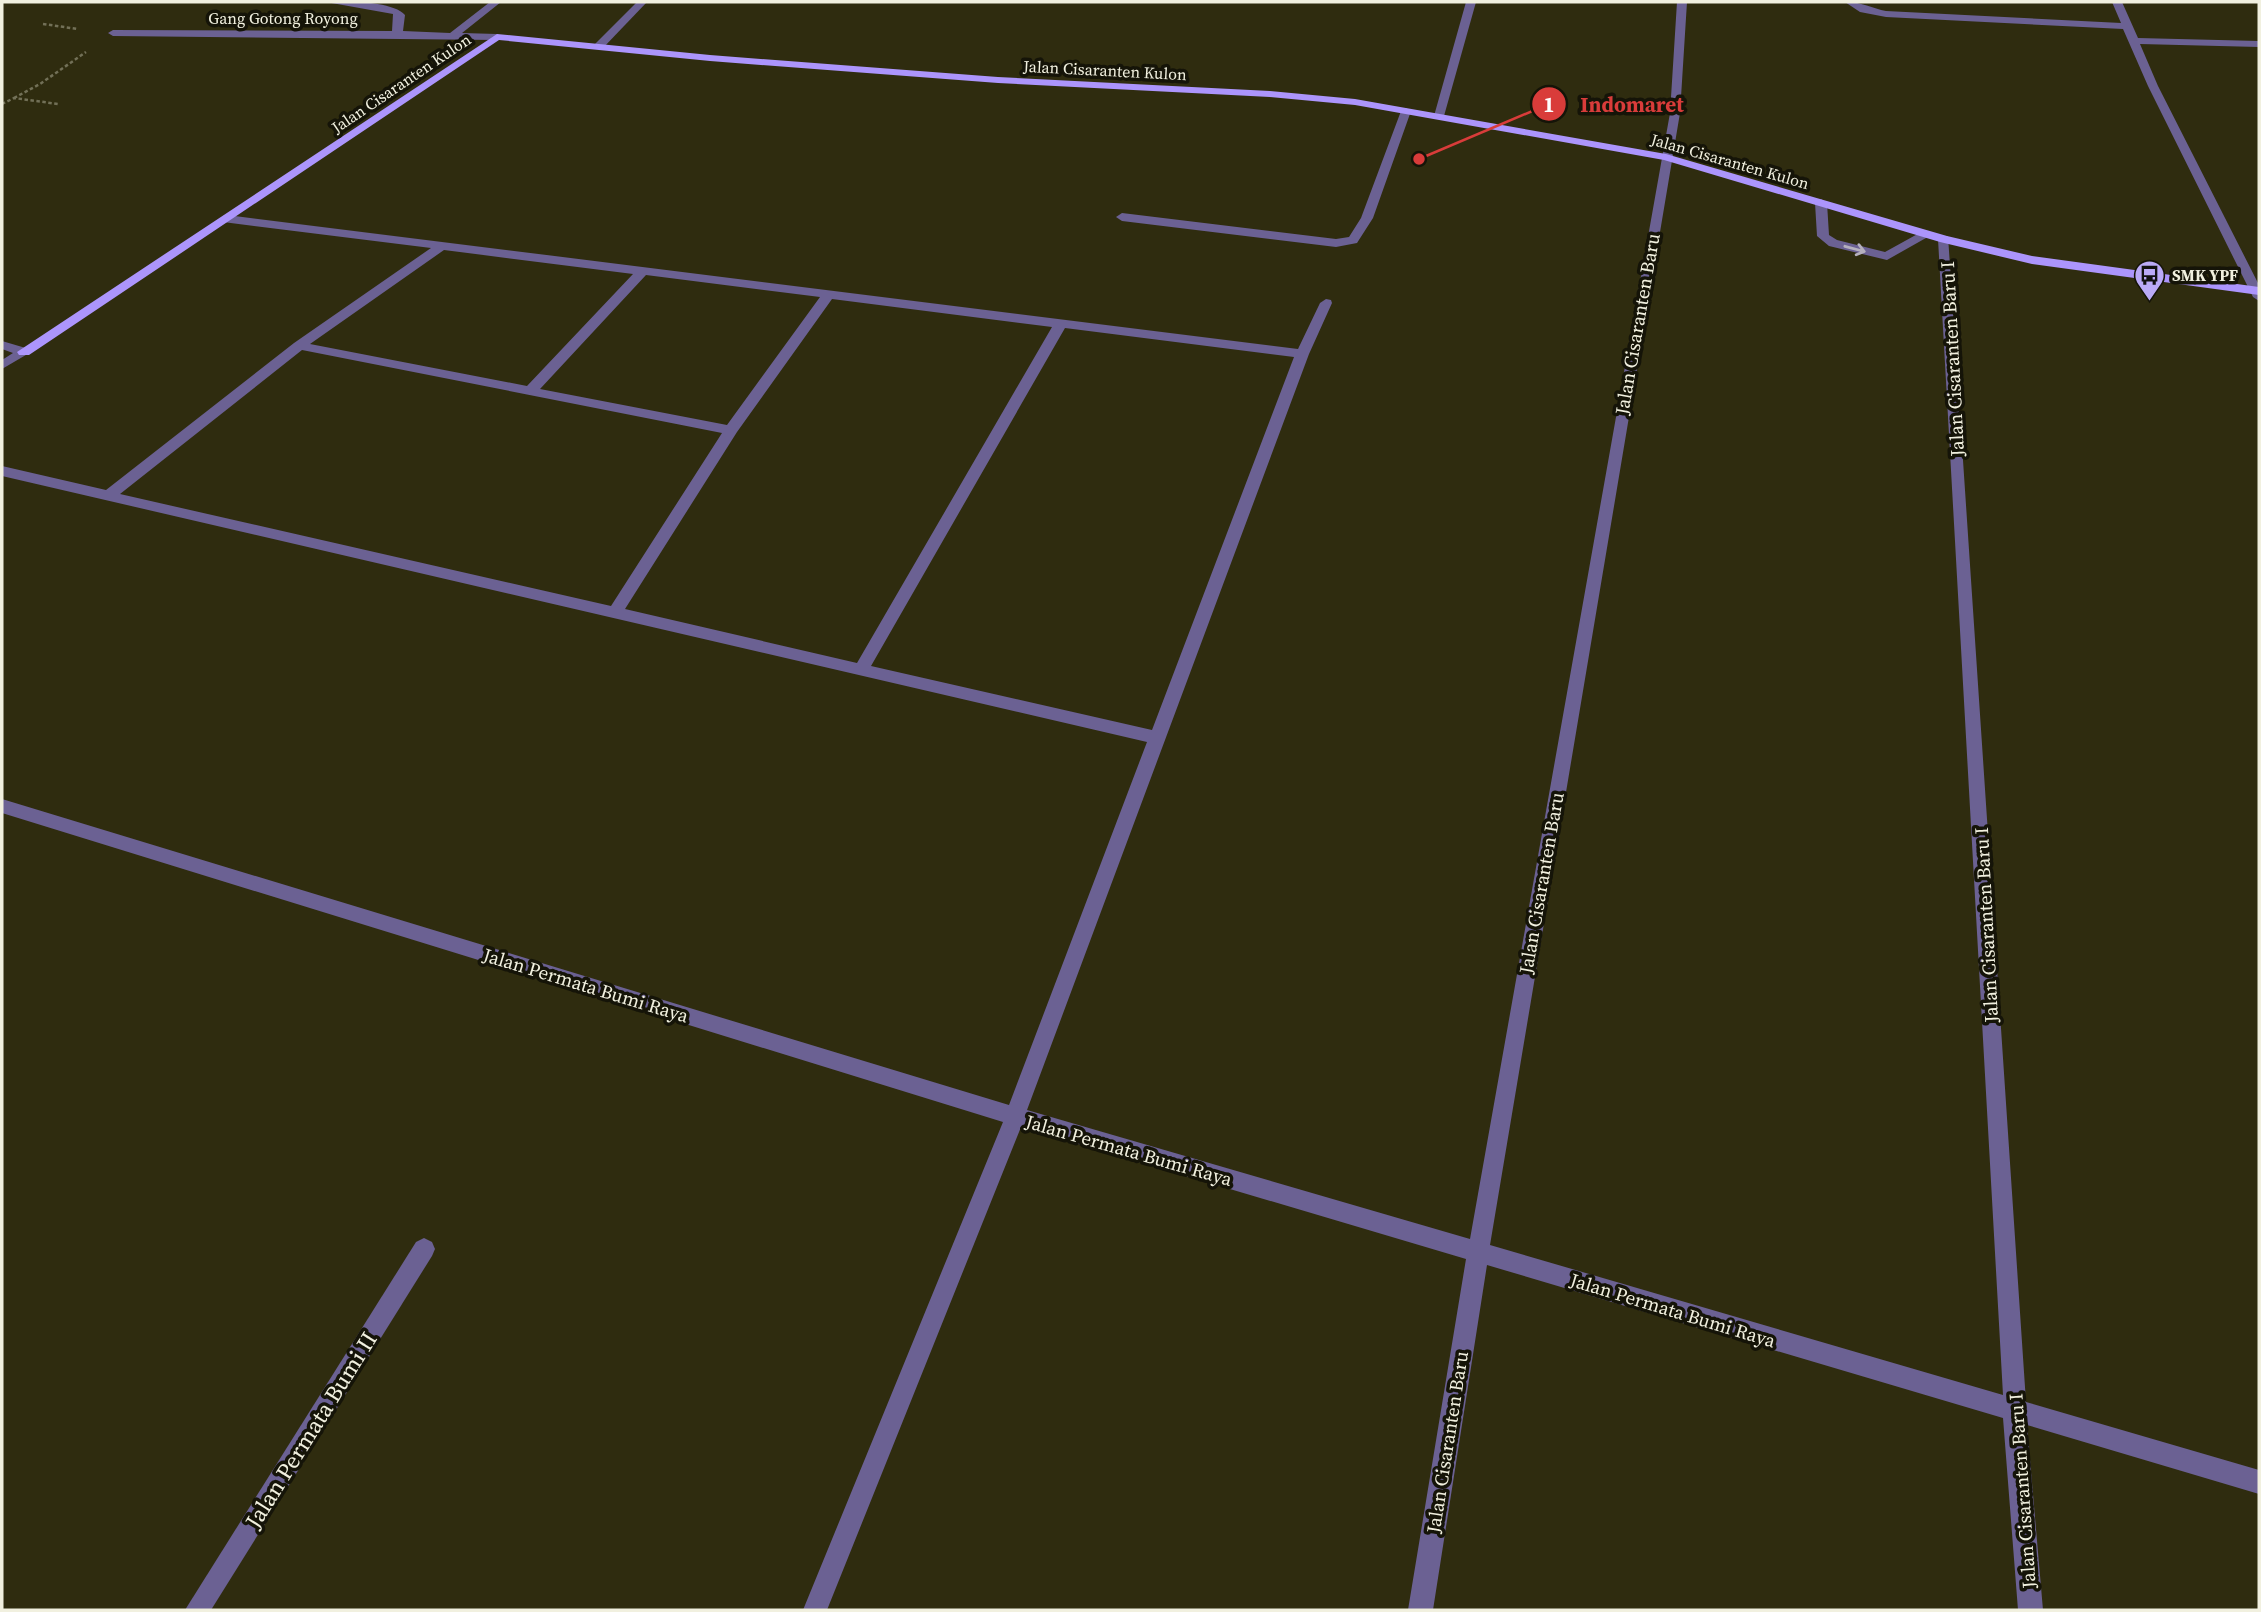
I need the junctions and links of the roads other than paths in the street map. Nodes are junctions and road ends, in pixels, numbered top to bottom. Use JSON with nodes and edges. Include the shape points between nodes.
{"nodes":[{"id":1,"x":331,"y":2,"type":"edge"},
{"id":2,"x":496,"y":2,"type":"edge"},
{"id":3,"x":642,"y":2,"type":"edge"},
{"id":4,"x":1471,"y":2,"type":"edge"},
{"id":5,"x":1682,"y":2,"type":"edge"},
{"id":6,"x":1850,"y":2,"type":"edge"},
{"id":7,"x":2116,"y":2,"type":"edge"},
{"id":8,"x":2128,"y":26,"type":"junction"},
{"id":9,"x":113,"y":33,"type":"road end"},
{"id":10,"x":397,"y":34,"type":"junction"},
{"id":11,"x":453,"y":35,"type":"junction"},
{"id":12,"x":497,"y":37,"type":"junction"},
{"id":13,"x":2135,"y":41,"type":"junction"},
{"id":14,"x":2259,"y":44,"type":"edge"},
{"id":15,"x":598,"y":47,"type":"junction"},
{"id":16,"x":1406,"y":111,"type":"junction"},
{"id":17,"x":1439,"y":116,"type":"junction"},
{"id":18,"x":1666,"y":157,"type":"junction"},
{"id":19,"x":1821,"y":203,"type":"junction"},
{"id":20,"x":1122,"y":217,"type":"dead end"},
{"id":21,"x":227,"y":219,"type":"junction"},
{"id":22,"x":1936,"y":237,"type":"junction"},
{"id":23,"x":442,"y":246,"type":"junction"},
{"id":24,"x":643,"y":271,"type":"junction"},
{"id":25,"x":2259,"y":293,"type":"edge"},
{"id":26,"x":829,"y":294,"type":"junction"},
{"id":27,"x":1326,"y":303,"type":"dead end"},
{"id":28,"x":1061,"y":323,"type":"junction"},
{"id":29,"x":2,"y":345,"type":"edge"},
{"id":30,"x":299,"y":346,"type":"junction"},
{"id":31,"x":24,"y":352,"type":"junction"},
{"id":32,"x":1302,"y":354,"type":"junction"},
{"id":33,"x":2,"y":365,"type":"edge"},
{"id":34,"x":530,"y":391,"type":"junction"},
{"id":35,"x":731,"y":430,"type":"junction"},
{"id":36,"x":2,"y":471,"type":"edge"},
{"id":37,"x":109,"y":495,"type":"junction"},
{"id":38,"x":615,"y":613,"type":"junction"},
{"id":39,"x":861,"y":670,"type":"junction"},
{"id":40,"x":1157,"y":738,"type":"junction"},
{"id":41,"x":2,"y":806,"type":"edge"},
{"id":42,"x":1015,"y":1116,"type":"junction"},
{"id":43,"x":425,"y":1249,"type":"dead end"},
{"id":44,"x":1478,"y":1253,"type":"junction"},
{"id":45,"x":2014,"y":1412,"type":"junction"},
{"id":46,"x":2259,"y":1482,"type":"edge"},
{"id":47,"x":197,"y":1610,"type":"edge"},
{"id":48,"x":815,"y":1610,"type":"edge"},
{"id":49,"x":1420,"y":1610,"type":"edge"},
{"id":50,"x":2031,"y":1610,"type":"edge"}],
"edges":[{"from":1,"to":10,"type":"street","via":[[396,11],[400,15]]},
{"from":2,"to":11,"type":"street"},
{"from":3,"to":15,"type":"street"},
{"from":4,"to":17,"type":"street"},
{"from":5,"to":18,"type":"street","name":"Jalan Cisaranten Baru","via":[[1679,71]]},
{"from":6,"to":8,"type":"street","via":[[1886,15]]},
{"from":7,"to":8,"type":"street"},
{"from":8,"to":13,"type":"street"},
{"from":9,"to":10,"type":"street","name":"Gang Gotong Royong"},
{"from":10,"to":11,"type":"street","name":"Gang Gotong Royong"},
{"from":11,"to":12,"type":"street","name":"Gang Gotong Royong"},
{"from":12,"to":15,"type":"main road","name":"Jalan Cisaranten Kulon"},
{"from":12,"to":21,"type":"main road","name":"Jalan Cisaranten Kulon"},
{"from":13,"to":14,"type":"street"},
{"from":13,"to":25,"type":"street"},
{"from":15,"to":16,"type":"main road","name":"Jalan Cisaranten Kulon","via":[[998,80],[1270,94]]},
{"from":16,"to":17,"type":"main road","name":"Jalan Cisaranten Kulon"},
{"from":16,"to":20,"type":"street","via":[[1367,218],[1353,240],[1336,243]]},
{"from":17,"to":18,"type":"main road","name":"Jalan Cisaranten Kulon"},
{"from":18,"to":19,"type":"main road","name":"Jalan Cisaranten Kulon"},
{"from":18,"to":44,"type":"street","name":"Jalan Cisaranten Baru"},
{"from":19,"to":22,"type":"main road","name":"Jalan Cisaranten Kulon"},
{"from":19,"to":22,"type":"street","one_way":true,"via":[[1824,236],[1833,243],[1887,256]]},
{"from":21,"to":23,"type":"street"},
{"from":21,"to":31,"type":"main road","name":"Jalan Cisaranten Kulon"},
{"from":22,"to":25,"type":"main road","name":"Jalan Cisaranten Kulon","via":[[2032,260]]},
{"from":22,"to":45,"type":"street","name":"Jalan Cisaranten Baru I"},
{"from":23,"to":24,"type":"street"},
{"from":23,"to":30,"type":"street"},
{"from":24,"to":26,"type":"street"},
{"from":24,"to":34,"type":"street"},
{"from":26,"to":28,"type":"street"},
{"from":26,"to":35,"type":"street"},
{"from":27,"to":32,"type":"street"},
{"from":28,"to":32,"type":"street"},
{"from":28,"to":39,"type":"street"},
{"from":29,"to":31,"type":"street"},
{"from":30,"to":34,"type":"street"},
{"from":30,"to":37,"type":"street"},
{"from":31,"to":33,"type":"street"},
{"from":32,"to":40,"type":"street"},
{"from":34,"to":35,"type":"street"},
{"from":35,"to":38,"type":"street"},
{"from":36,"to":37,"type":"street"},
{"from":37,"to":38,"type":"street"},
{"from":38,"to":39,"type":"street"},
{"from":39,"to":40,"type":"street"},
{"from":40,"to":42,"type":"street"},
{"from":41,"to":42,"type":"street","name":"Jalan Permata Bumi Raya"},
{"from":42,"to":44,"type":"street","name":"Jalan Permata Bumi Raya"},
{"from":42,"to":48,"type":"street"},
{"from":43,"to":47,"type":"street","name":"Jalan Permata Bumi II"},
{"from":44,"to":45,"type":"street","name":"Jalan Permata Bumi Raya"},
{"from":44,"to":49,"type":"street","name":"Jalan Cisaranten Baru"},
{"from":45,"to":46,"type":"street","name":"Jalan Permata Bumi Raya"},
{"from":45,"to":50,"type":"street","name":"Jalan Cisaranten Baru I"}]}
